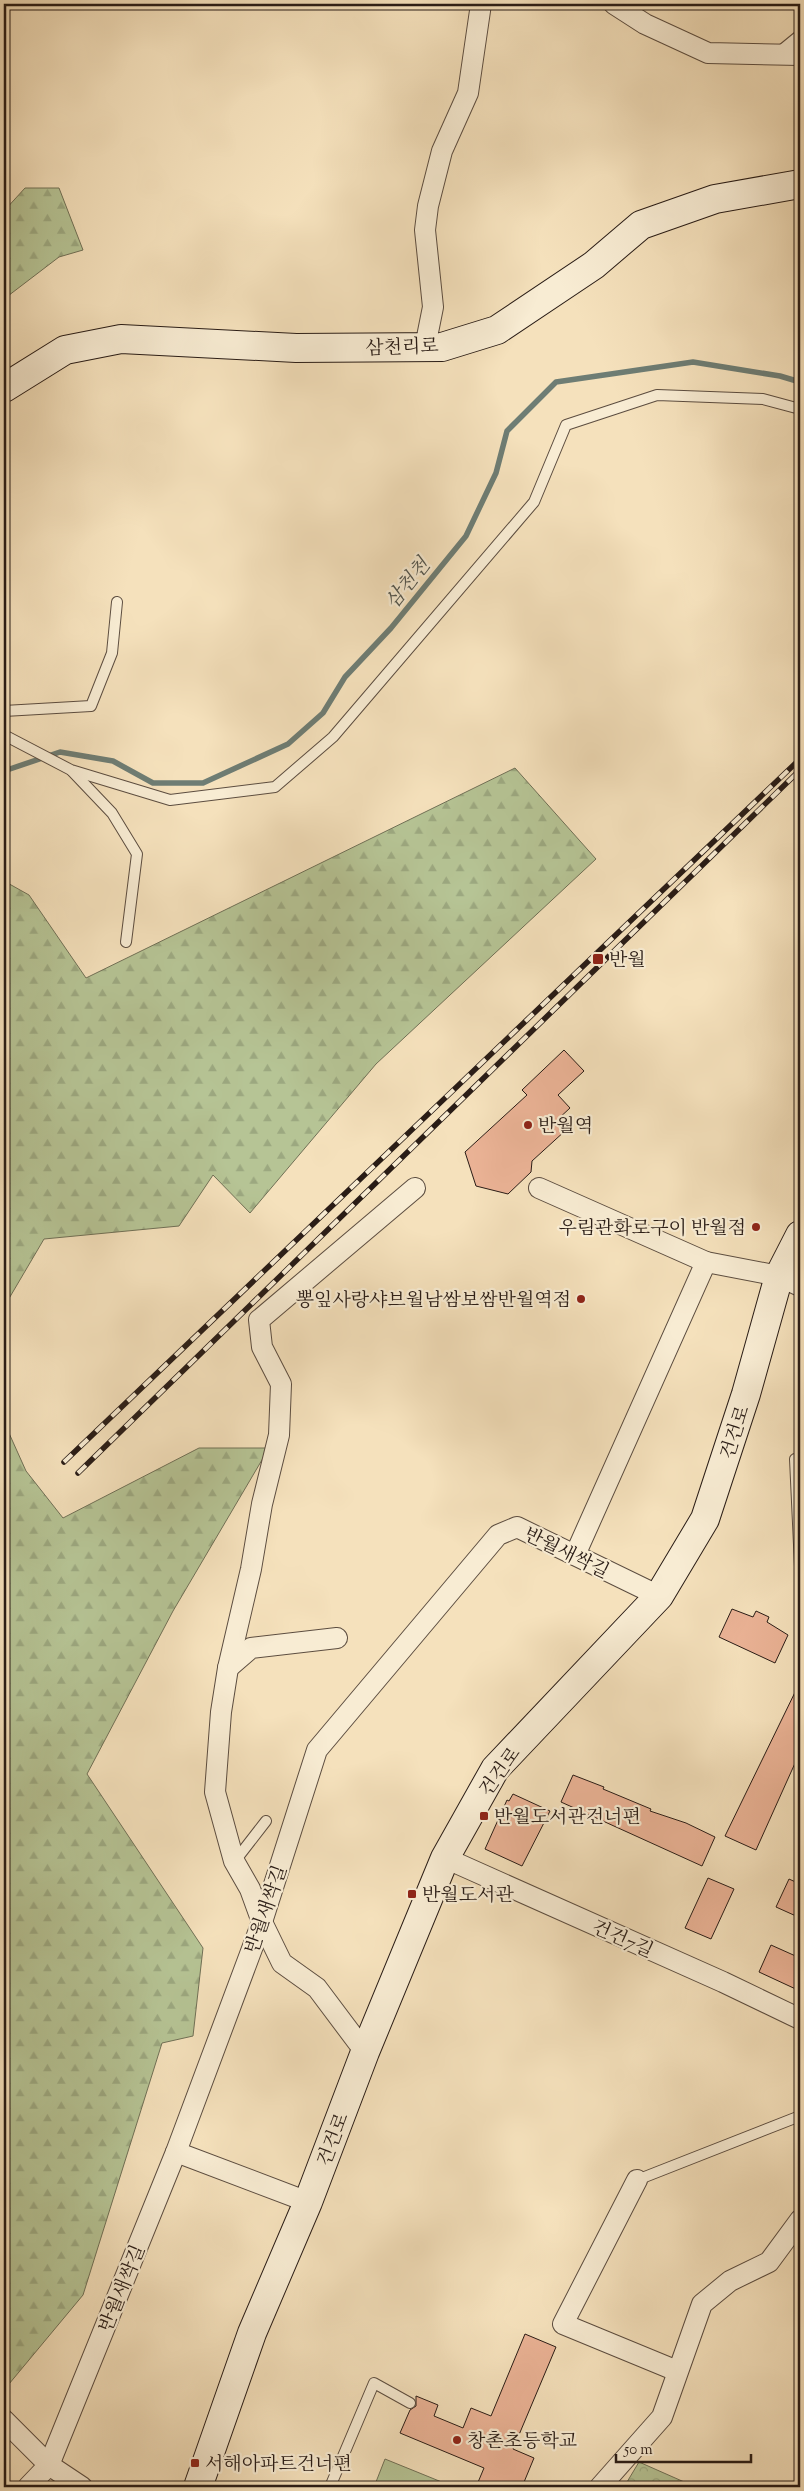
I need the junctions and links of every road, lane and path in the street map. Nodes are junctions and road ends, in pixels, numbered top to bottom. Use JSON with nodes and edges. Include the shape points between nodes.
{"nodes":[{"id":1,"x":481,"y":4,"type":"edge"},
{"id":2,"x":614,"y":4,"type":"edge"},
{"id":3,"x":800,"y":35,"type":"edge"},
{"id":4,"x":776,"y":54,"type":"junction"},
{"id":5,"x":800,"y":55,"type":"edge"},
{"id":6,"x":800,"y":184,"type":"edge"},
{"id":7,"x":425,"y":347,"type":"junction"},
{"id":8,"x":4,"y":388,"type":"edge"},
{"id":9,"x":800,"y":409,"type":"edge"},
{"id":10,"x":117,"y":602,"type":"dead end"},
{"id":11,"x":4,"y":711,"type":"edge"},
{"id":12,"x":4,"y":735,"type":"edge"},
{"id":13,"x":71,"y":770,"type":"junction"},
{"id":14,"x":126,"y":942,"type":"dead end"},
{"id":15,"x":415,"y":1188,"type":"dead end"},
{"id":16,"x":539,"y":1188,"type":"dead end"},
{"id":17,"x":800,"y":1235,"type":"edge"},
{"id":18,"x":706,"y":1262,"type":"junction"},
{"id":19,"x":790,"y":1281,"type":"edge"},
{"id":20,"x":795,"y":1459,"type":"dead end"},
{"id":21,"x":574,"y":1555,"type":"junction"},
{"id":22,"x":800,"y":1566,"type":"edge"},
{"id":23,"x":659,"y":1596,"type":"junction"},
{"id":24,"x":337,"y":1638,"type":"dead end"},
{"id":25,"x":228,"y":1668,"type":"junction"},
{"id":26,"x":266,"y":1821,"type":"dead end"},
{"id":27,"x":445,"y":1858,"type":"junction"},
{"id":28,"x":234,"y":1862,"type":"junction"},
{"id":29,"x":262,"y":1922,"type":"junction"},
{"id":30,"x":800,"y":2019,"type":"edge"},
{"id":31,"x":364,"y":2052,"type":"junction"},
{"id":32,"x":800,"y":2116,"type":"edge"},
{"id":33,"x":176,"y":2152,"type":"junction"},
{"id":34,"x":637,"y":2180,"type":"joint"},
{"id":35,"x":308,"y":2202,"type":"junction"},
{"id":36,"x":800,"y":2220,"type":"edge"},
{"id":37,"x":677,"y":2371,"type":"junction"},
{"id":38,"x":410,"y":2402,"type":"dead end"},
{"id":39,"x":4,"y":2420,"type":"edge"},
{"id":40,"x":49,"y":2465,"type":"junction"},
{"id":41,"x":28,"y":2487,"type":"edge"},
{"id":42,"x":82,"y":2487,"type":"edge"},
{"id":43,"x":198,"y":2487,"type":"edge"},
{"id":44,"x":330,"y":2487,"type":"edge"},
{"id":45,"x":600,"y":2487,"type":"edge"}],
"edges":[{"from":1,"to":7,"type":"street","via":[[468,94],[442,151],[428,206],[425,230],[433,307]]},
{"from":2,"to":4,"type":"street","via":[[645,24],[708,53]]},
{"from":3,"to":4,"type":"lane"},
{"from":4,"to":5,"type":"street"},
{"from":6,"to":7,"type":"street","name":"삼천리로","via":[[715,199],[642,226],[594,265],[497,330],[442,347]]},
{"from":7,"to":8,"type":"street","name":"삼천리로","via":[[296,348],[121,339],[66,350]]},
{"from":9,"to":13,"type":"lane","via":[[763,399],[658,395],[566,425],[534,502],[333,737],[275,787],[170,800]]},
{"from":10,"to":11,"type":"lane","via":[[112,653],[91,706]]},
{"from":12,"to":13,"type":"lane"},
{"from":13,"to":14,"type":"lane","via":[[112,813],[136,854]]},
{"from":15,"to":25,"type":"street","via":[[258,1320],[262,1347],[281,1384],[279,1435]]},
{"from":16,"to":18,"type":"street"},
{"from":17,"to":19,"type":"street","name":"건건로"},
{"from":18,"to":19,"type":"street"},
{"from":18,"to":21,"type":"street"},
{"from":19,"to":23,"type":"street","name":"건건로","via":[[746,1394],[705,1519]]},
{"from":20,"to":22,"type":"lane"},
{"from":21,"to":23,"type":"street","name":"반월새싹길"},
{"from":21,"to":29,"type":"street","name":"반월새싹길","via":[[517,1528],[498,1535],[317,1750]]},
{"from":23,"to":27,"type":"street","name":"건건로","via":[[495,1769]]},
{"from":24,"to":25,"type":"street","via":[[251,1648]]},
{"from":25,"to":28,"type":"street","via":[[215,1792]]},
{"from":26,"to":28,"type":"lane"},
{"from":27,"to":30,"type":"street","name":"건건7길"},
{"from":27,"to":31,"type":"street","name":"건건로"},
{"from":28,"to":29,"type":"street","via":[[250,1889]]},
{"from":29,"to":31,"type":"street","via":[[282,1963],[317,1988]]},
{"from":29,"to":33,"type":"street","name":"반월새싹길"},
{"from":31,"to":35,"type":"street","name":"건건로"},
{"from":32,"to":34,"type":"lane"},
{"from":33,"to":35,"type":"street"},
{"from":33,"to":40,"type":"street","name":"반월새싹길"},
{"from":34,"to":37,"type":"street","via":[[563,2324]]},
{"from":35,"to":43,"type":"street","name":"건건로","via":[[252,2333]]},
{"from":36,"to":37,"type":"street","via":[[769,2262],[730,2281],[702,2304]]},
{"from":37,"to":45,"type":"street","via":[[662,2417]]},
{"from":38,"to":44,"type":"lane","via":[[374,2383]]},
{"from":39,"to":40,"type":"street"},
{"from":40,"to":41,"type":"street","name":"반월새싹길"},
{"from":40,"to":42,"type":"street"}]}
